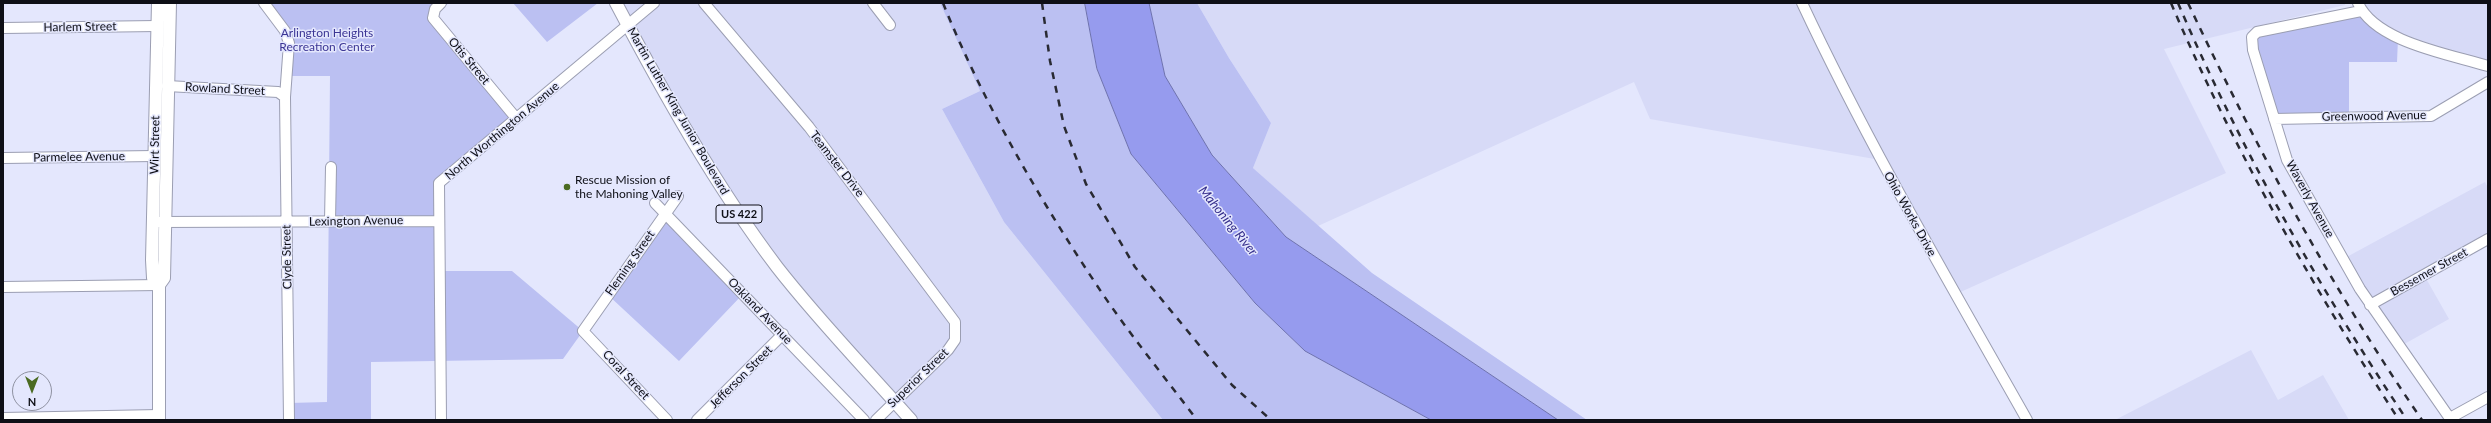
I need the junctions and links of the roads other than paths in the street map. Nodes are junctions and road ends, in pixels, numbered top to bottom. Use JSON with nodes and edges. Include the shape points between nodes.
{"nodes":[{"id":1,"x":158,"y":3,"type":"edge"},
{"id":2,"x":170,"y":3,"type":"edge"},
{"id":3,"x":264,"y":3,"type":"edge"},
{"id":4,"x":441,"y":3,"type":"edge"},
{"id":5,"x":616,"y":3,"type":"edge"},
{"id":6,"x":654,"y":3,"type":"edge"},
{"id":7,"x":704,"y":3,"type":"edge"},
{"id":8,"x":873,"y":3,"type":"edge"},
{"id":9,"x":1802,"y":3,"type":"edge"},
{"id":10,"x":2359,"y":7,"type":"edge"},
{"id":11,"x":628,"y":25,"type":"junction"},
{"id":12,"x":890,"y":25,"type":"dead end"},
{"id":13,"x":157,"y":26,"type":"junction"},
{"id":14,"x":3,"y":28,"type":"edge"},
{"id":15,"x":2488,"y":66,"type":"edge"},
{"id":16,"x":2488,"y":82,"type":"edge"},
{"id":17,"x":167,"y":86,"type":"junction"},
{"id":18,"x":284,"y":95,"type":"junction"},
{"id":19,"x":516,"y":118,"type":"junction"},
{"id":20,"x":2274,"y":119,"type":"junction"},
{"id":21,"x":154,"y":156,"type":"junction"},
{"id":22,"x":3,"y":158,"type":"edge"},
{"id":23,"x":331,"y":167,"type":"dead end"},
{"id":24,"x":678,"y":196,"type":"dead end"},
{"id":25,"x":655,"y":203,"type":"dead end"},
{"id":26,"x":666,"y":213,"type":"junction"},
{"id":27,"x":330,"y":221,"type":"junction"},
{"id":28,"x":438,"y":221,"type":"junction"},
{"id":29,"x":159,"y":222,"type":"junction"},
{"id":30,"x":287,"y":222,"type":"junction"},
{"id":31,"x":2488,"y":239,"type":"edge"},
{"id":32,"x":159,"y":285,"type":"junction"},
{"id":33,"x":3,"y":287,"type":"edge"},
{"id":34,"x":2370,"y":305,"type":"junction"},
{"id":35,"x":583,"y":331,"type":"joint"},
{"id":36,"x":956,"y":333,"type":"joint"},
{"id":37,"x":783,"y":334,"type":"junction"},
{"id":38,"x":2488,"y":397,"type":"edge"},
{"id":39,"x":895,"y":402,"type":"junction"},
{"id":40,"x":3,"y":418,"type":"edge"},
{"id":41,"x":159,"y":418,"type":"edge"},
{"id":42,"x":2450,"y":419,"type":"edge"},
{"id":43,"x":289,"y":420,"type":"edge"},
{"id":44,"x":441,"y":420,"type":"edge"},
{"id":45,"x":667,"y":420,"type":"edge"},
{"id":46,"x":698,"y":420,"type":"edge"},
{"id":47,"x":864,"y":420,"type":"edge"},
{"id":48,"x":876,"y":420,"type":"edge"},
{"id":49,"x":911,"y":420,"type":"edge"},
{"id":50,"x":2026,"y":420,"type":"edge"}],
"edges":[{"from":1,"to":13,"type":"main road","name":"Wirt Street"},
{"from":2,"to":17,"type":"main road","name":"Wirt Street"},
{"from":3,"to":18,"type":"street","name":"Clyde Street","via":[[285,31],[289,43]]},
{"from":4,"to":19,"type":"street","name":"Otis Street","via":[[435,9],[433,18]]},
{"from":5,"to":11,"type":"main road","name":"Martin Luther King Junior Boulevard","number":"US 422"},
{"from":6,"to":11,"type":"street","name":"North Worthington Avenue"},
{"from":7,"to":36,"type":"street","name":"Teamster Drive","via":[[785,98],[856,188],[952,316]]},
{"from":8,"to":12,"type":"street"},
{"from":9,"to":50,"type":"street","name":"Ohio Works Drive","via":[[1823,51],[1880,160]]},
{"from":10,"to":15,"type":"street","via":[[2371,22],[2398,39]]},
{"from":10,"to":20,"type":"street","name":"Waverly Avenue","via":[[2254,34],[2253,50]]},
{"from":11,"to":19,"type":"street","name":"North Worthington Avenue"},
{"from":11,"to":39,"type":"main road","name":"Martin Luther King Junior Boulevard","number":"US 422","via":[[696,147],[748,227],[818,317]]},
{"from":13,"to":14,"type":"street","name":"Harlem Street"},
{"from":13,"to":21,"type":"main road","name":"Wirt Street"},
{"from":16,"to":20,"type":"street","name":"Greenwood Avenue","via":[[2431,116]]},
{"from":17,"to":18,"type":"street","name":"Rowland Street","via":[[278,92]]},
{"from":17,"to":29,"type":"main road","name":"Wirt Street"},
{"from":18,"to":30,"type":"street","name":"Clyde Street"},
{"from":19,"to":28,"type":"street","name":"North Worthington Avenue","via":[[439,183]]},
{"from":20,"to":34,"type":"street","name":"Waverly Avenue","via":[[2287,160]]},
{"from":21,"to":22,"type":"street","name":"Parmelee Avenue"},
{"from":21,"to":29,"type":"main road","name":"Wirt Street"},
{"from":23,"to":27,"type":"street"},
{"from":24,"to":26,"type":"street","name":"Fleming Street"},
{"from":25,"to":26,"type":"street","name":"Oakland Avenue"},
{"from":26,"to":35,"type":"street","name":"Fleming Street"},
{"from":26,"to":37,"type":"street","name":"Oakland Avenue"},
{"from":27,"to":28,"type":"street","name":"Lexington Avenue"},
{"from":27,"to":30,"type":"street","name":"Lexington Avenue"},
{"from":28,"to":44,"type":"street","name":"North Worthington Avenue"},
{"from":29,"to":30,"type":"street","name":"Lexington Avenue"},
{"from":29,"to":32,"type":"main road","name":"Wirt Street","via":[[153,278]]},
{"from":30,"to":43,"type":"street","name":"Clyde Street"},
{"from":31,"to":34,"type":"street","name":"Bessemer Street"},
{"from":32,"to":33,"type":"street"},
{"from":32,"to":41,"type":"main road","name":"Wirt Street"},
{"from":34,"to":42,"type":"street","name":"Waverly Avenue"},
{"from":35,"to":45,"type":"street","name":"Coral Street"},
{"from":36,"to":39,"type":"street","name":"Superior Street","via":[[948,350]]},
{"from":37,"to":46,"type":"street","name":"Jefferson Street"},
{"from":37,"to":47,"type":"street","name":"Oakland Avenue"},
{"from":38,"to":42,"type":"street"},
{"from":39,"to":48,"type":"street","name":"Superior Street"},
{"from":39,"to":49,"type":"main road","name":"Martin Luther King Junior Boulevard","number":"US 422"},
{"from":40,"to":41,"type":"street"}]}
